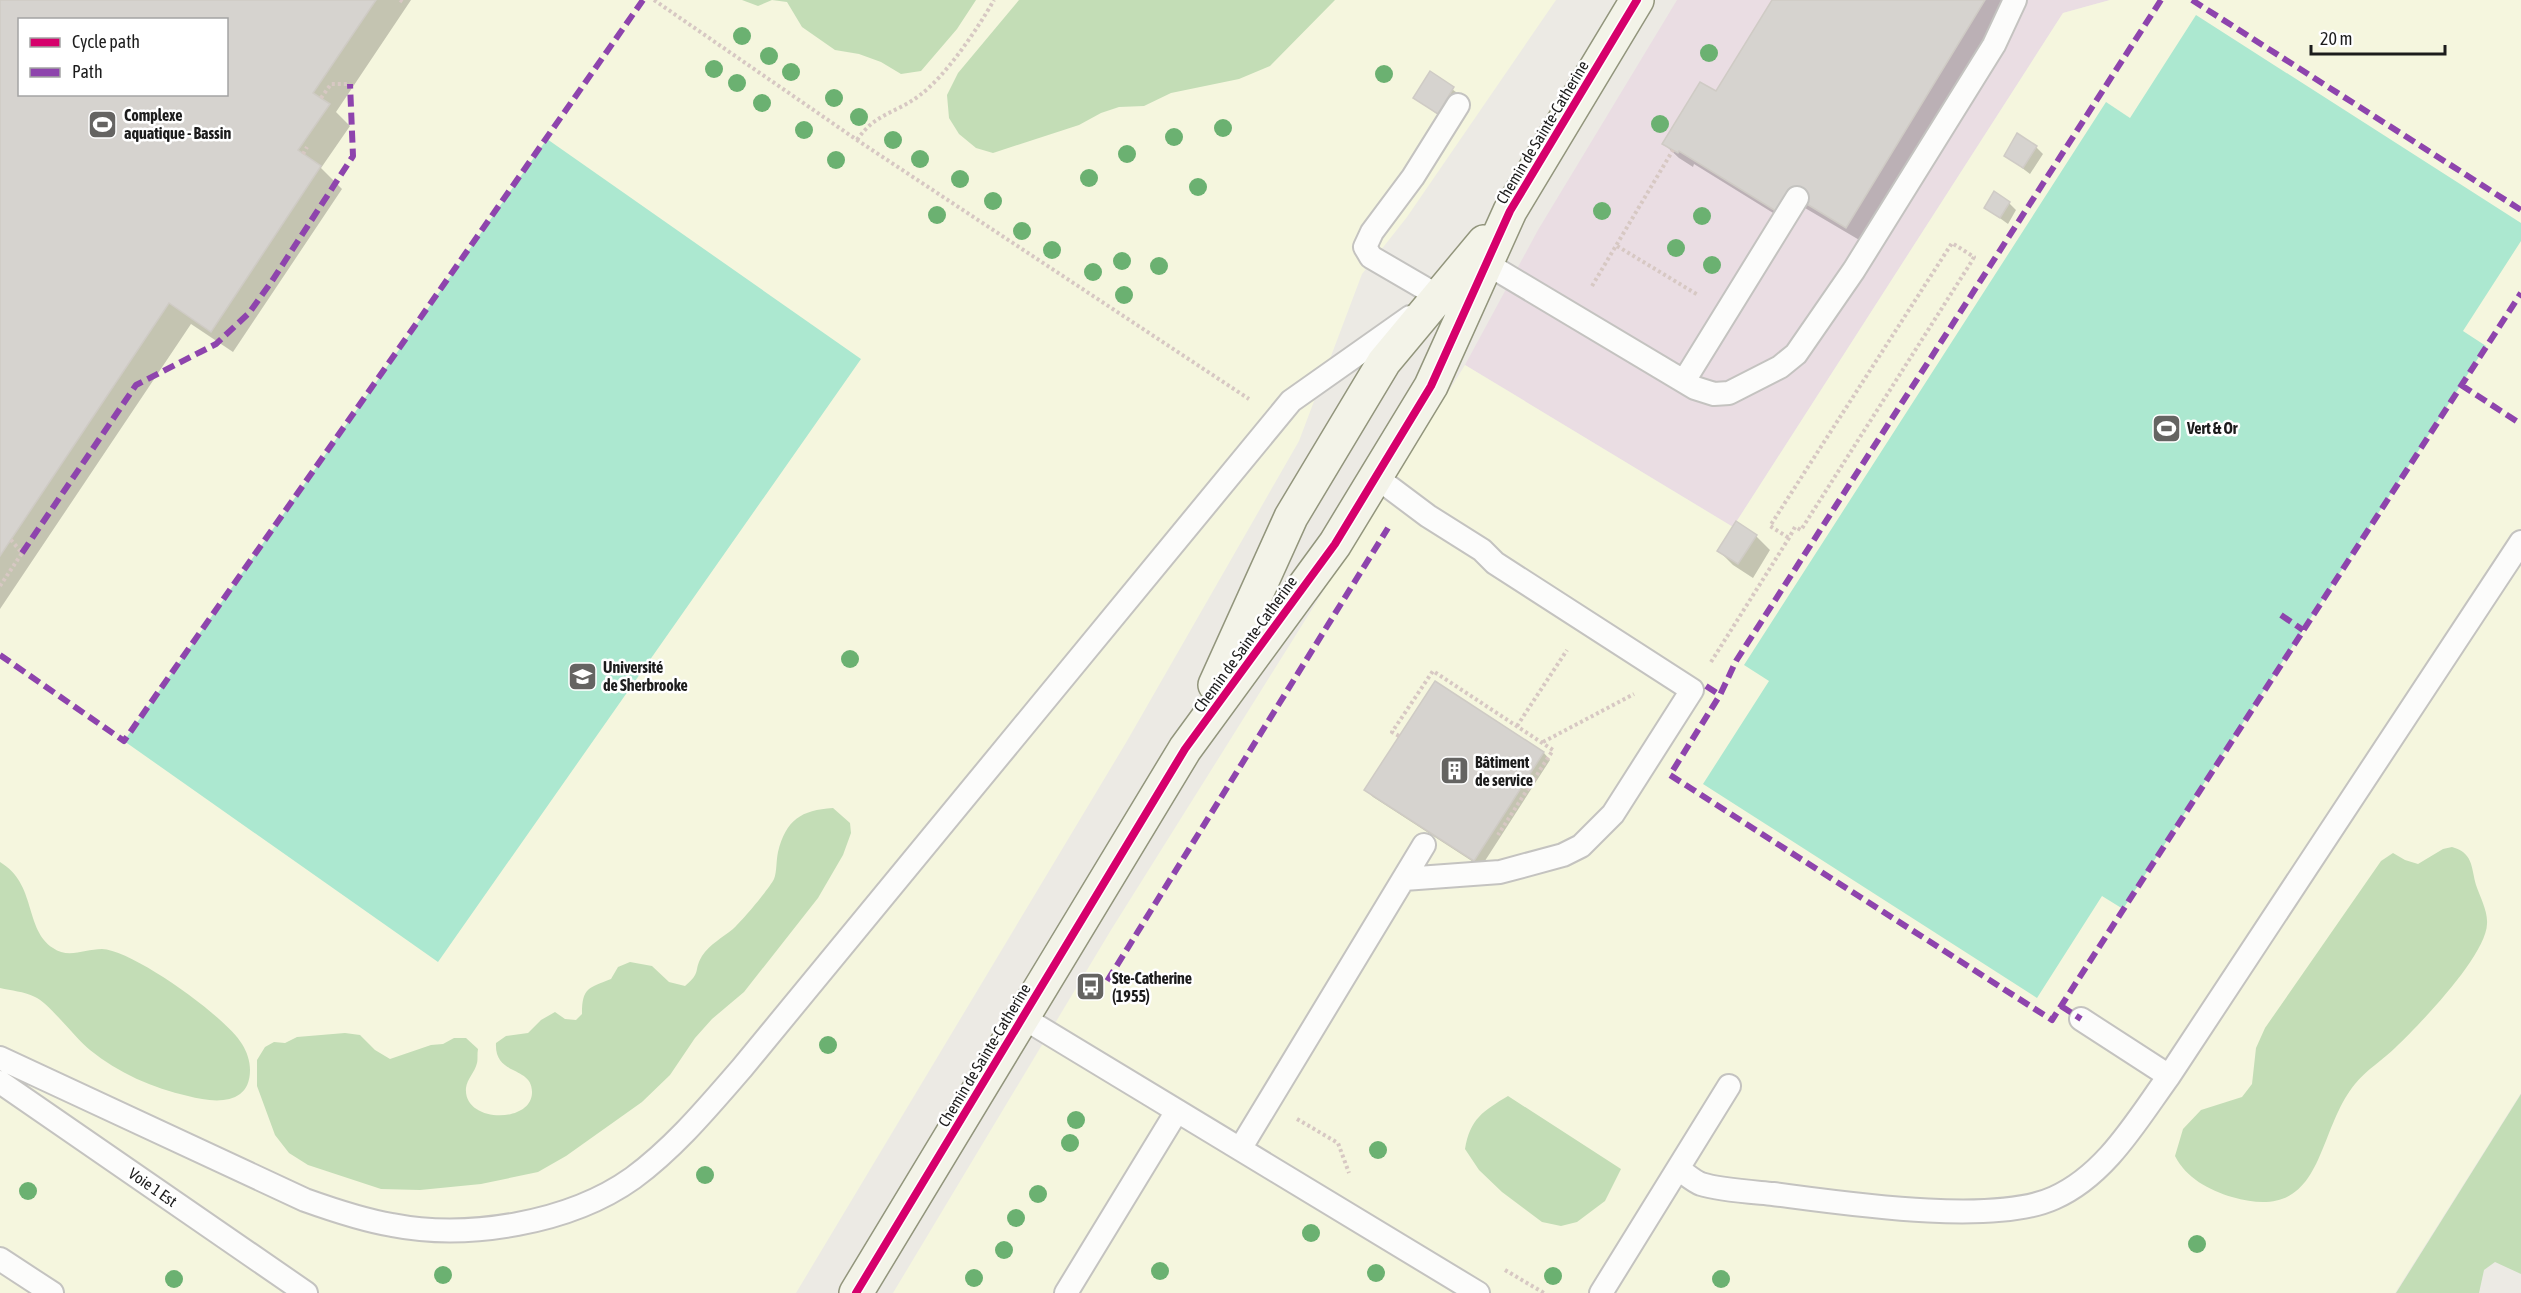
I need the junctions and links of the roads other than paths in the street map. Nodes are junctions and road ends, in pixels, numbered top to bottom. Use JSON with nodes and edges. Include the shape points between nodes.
{"nodes":[{"id":1,"x":1637,"y":0,"type":"edge"},
{"id":2,"x":2015,"y":0,"type":"edge"},
{"id":3,"x":1458,"y":105,"type":"dead end"},
{"id":4,"x":1797,"y":198,"type":"dead end"},
{"id":5,"x":1480,"y":259,"type":"junction"},
{"id":6,"x":1451,"y":304,"type":"junction"},
{"id":7,"x":1684,"y":381,"type":"junction"},
{"id":8,"x":1376,"y":477,"type":"junction"},
{"id":9,"x":2521,"y":542,"type":"edge"},
{"id":10,"x":1185,"y":749,"type":"junction"},
{"id":11,"x":1424,"y":845,"type":"dead end"},
{"id":12,"x":1404,"y":879,"type":"junction"},
{"id":13,"x":1022,"y":1017,"type":"junction"},
{"id":14,"x":2081,"y":1019,"type":"dead end"},
{"id":15,"x":0,"y":1058,"type":"edge"},
{"id":16,"x":2169,"y":1076,"type":"junction"},
{"id":17,"x":0,"y":1082,"type":"edge"},
{"id":18,"x":1729,"y":1086,"type":"dead end"},
{"id":19,"x":1177,"y":1111,"type":"junction"},
{"id":20,"x":1240,"y":1149,"type":"junction"},
{"id":21,"x":1678,"y":1169,"type":"junction"},
{"id":22,"x":0,"y":1258,"type":"edge"},
{"id":23,"x":52,"y":1293,"type":"edge"},
{"id":24,"x":306,"y":1293,"type":"edge"},
{"id":25,"x":856,"y":1293,"type":"edge"},
{"id":26,"x":1066,"y":1293,"type":"edge"},
{"id":27,"x":1478,"y":1293,"type":"edge"},
{"id":28,"x":1601,"y":1293,"type":"edge"}],
"edges":[{"from":1,"to":5,"type":"main road","name":"Chemin de Sainte-Catherine"},
{"from":2,"to":7,"type":"lane","via":[[1994,45],[1854,270],[1796,354],[1780,367],[1729,393],[1705,392]]},
{"from":3,"to":6,"type":"lane","via":[[1413,177],[1369,236],[1365,248],[1371,257]]},
{"from":4,"to":7,"type":"lane"},
{"from":5,"to":6,"type":"main road","name":"Chemin de Sainte-Catherine"},
{"from":5,"to":7,"type":"lane"},
{"from":6,"to":8,"type":"main road","name":"Chemin de Sainte-Catherine","via":[[1431,386]]},
{"from":6,"to":10,"type":"main road","name":"Chemin de Sainte-Catherine","via":[[1384,362],[1291,517]]},
{"from":6,"to":15,"type":"lane","via":[[1291,401],[727,1085],[668,1149],[612,1190],[555,1214],[503,1226],[394,1226],[305,1200]]},
{"from":8,"to":10,"type":"main road","name":"Chemin de Sainte-Catherine","via":[[1335,544]]},
{"from":8,"to":12,"type":"lane","via":[[1495,563],[1692,690],[1613,814],[1581,846],[1500,873]]},
{"from":9,"to":16,"type":"lane"},
{"from":10,"to":13,"type":"main road","name":"Chemin de Sainte-Catherine"},
{"from":11,"to":12,"type":"lane"},
{"from":12,"to":20,"type":"lane"},
{"from":13,"to":19,"type":"lane"},
{"from":13,"to":25,"type":"main road","name":"Chemin de Sainte-Catherine"},
{"from":14,"to":16,"type":"lane"},
{"from":16,"to":21,"type":"lane","via":[[2104,1161],[2054,1198],[2030,1206],[1935,1210],[1834,1202],[1701,1184]]},
{"from":17,"to":24,"type":"lane","name":"Voie 1 Est"},
{"from":18,"to":21,"type":"lane"},
{"from":19,"to":20,"type":"lane"},
{"from":19,"to":26,"type":"lane"},
{"from":20,"to":27,"type":"lane"},
{"from":21,"to":28,"type":"lane"},
{"from":22,"to":23,"type":"lane"}]}
